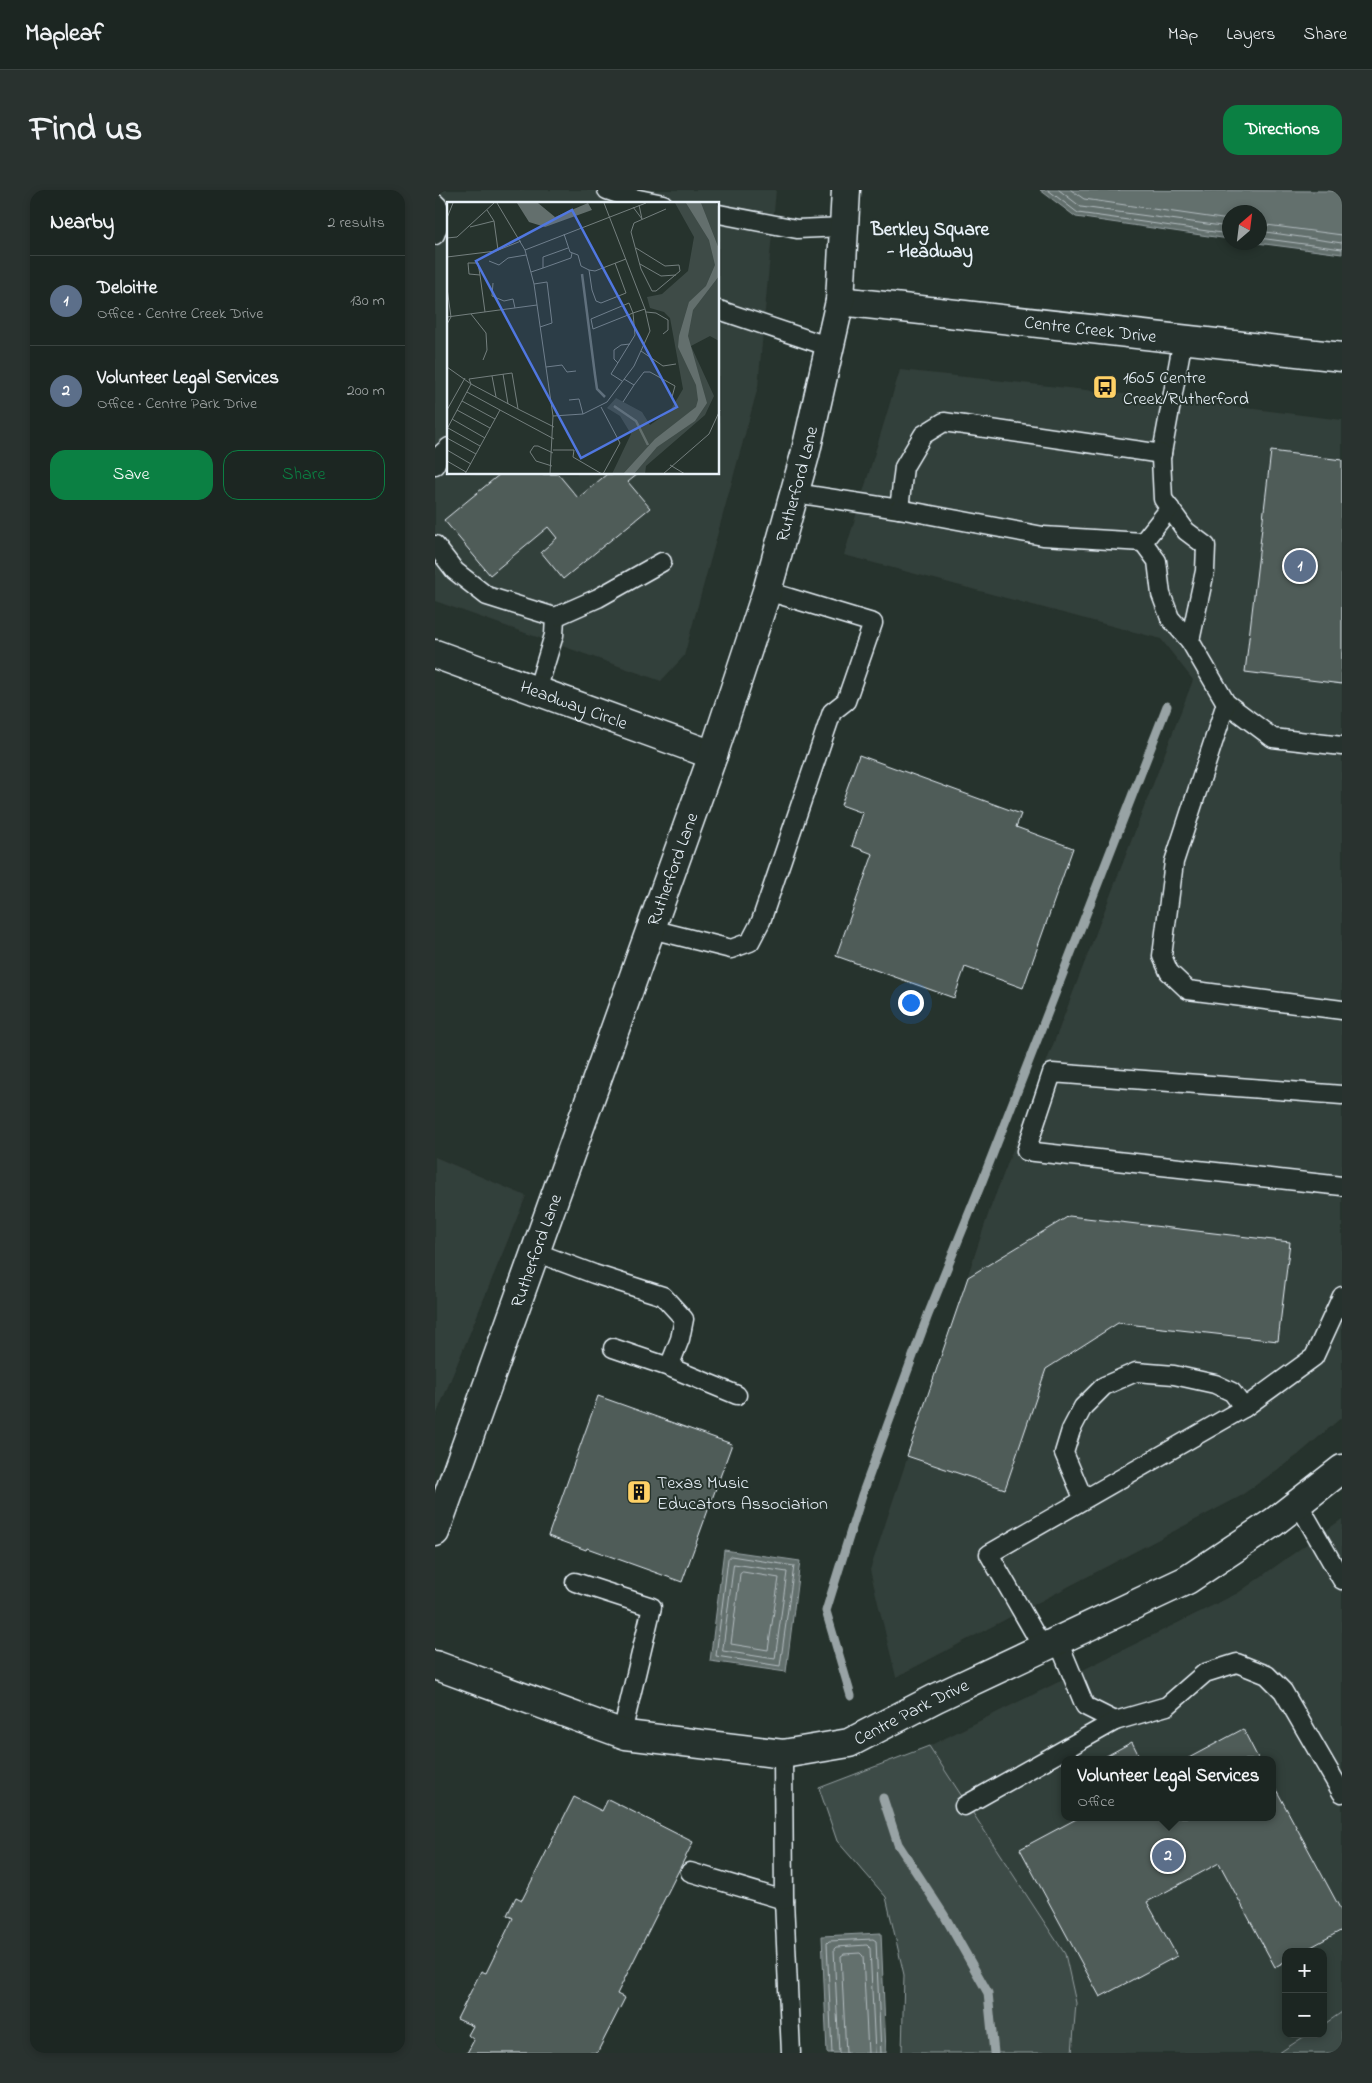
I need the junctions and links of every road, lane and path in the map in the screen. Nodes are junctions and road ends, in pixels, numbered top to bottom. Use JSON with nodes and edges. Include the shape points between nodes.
{"nodes":[{"id":1,"x":607,"y":190,"type":"edge"},
{"id":2,"x":846,"y":190,"type":"edge"},
{"id":3,"x":644,"y":195,"type":"edge"},
{"id":4,"x":659,"y":202,"type":"edge"},
{"id":5,"x":435,"y":204,"type":"edge"},
{"id":6,"x":720,"y":214,"type":"edge"},
{"id":7,"x":844,"y":226,"type":"junction"},
{"id":8,"x":435,"y":235,"type":"edge"},
{"id":9,"x":840,"y":301,"type":"junction"},
{"id":10,"x":720,"y":310,"type":"edge"},
{"id":11,"x":1183,"y":339,"type":"junction"},
{"id":12,"x":830,"y":347,"type":"junction"},
{"id":13,"x":1342,"y":357,"type":"edge"},
{"id":14,"x":447,"y":449,"type":"edge"},
{"id":15,"x":1162,"y":454,"type":"junction"},
{"id":16,"x":435,"y":465,"type":"edge"},
{"id":17,"x":795,"y":493,"type":"junction"},
{"id":18,"x":1170,"y":508,"type":"junction"},
{"id":19,"x":899,"y":509,"type":"junction"},
{"id":20,"x":1143,"y":542,"type":"junction"},
{"id":21,"x":435,"y":545,"type":"edge"},
{"id":22,"x":661,"y":562,"type":"dead end"},
{"id":23,"x":767,"y":591,"type":"junction"},
{"id":24,"x":555,"y":617,"type":"junction"},
{"id":25,"x":1190,"y":641,"type":"junction"},
{"id":26,"x":435,"y":654,"type":"edge"},
{"id":27,"x":537,"y":691,"type":"junction"},
{"id":28,"x":1226,"y":703,"type":"junction"},
{"id":29,"x":1342,"y":746,"type":"edge"},
{"id":30,"x":713,"y":755,"type":"junction"},
{"id":31,"x":651,"y":929,"type":"junction"},
{"id":32,"x":1342,"y":1010,"type":"edge"},
{"id":33,"x":1342,"y":1096,"type":"edge"},
{"id":34,"x":1342,"y":1186,"type":"edge"},
{"id":35,"x":535,"y":1252,"type":"junction"},
{"id":36,"x":1342,"y":1296,"type":"edge"},
{"id":37,"x":613,"y":1348,"type":"dead end"},
{"id":38,"x":669,"y":1367,"type":"junction"},
{"id":39,"x":737,"y":1395,"type":"dead end"},
{"id":40,"x":1244,"y":1408,"type":"junction"},
{"id":41,"x":1342,"y":1469,"type":"edge"},
{"id":42,"x":1083,"y":1498,"type":"junction"},
{"id":43,"x":1298,"y":1503,"type":"junction"},
{"id":44,"x":435,"y":1532,"type":"edge"},
{"id":45,"x":1342,"y":1580,"type":"edge"},
{"id":46,"x":575,"y":1582,"type":"dead end"},
{"id":47,"x":1051,"y":1644,"type":"junction"},
{"id":48,"x":435,"y":1665,"type":"edge"},
{"id":49,"x":1115,"y":1721,"type":"junction"},
{"id":50,"x":622,"y":1733,"type":"junction"},
{"id":51,"x":783,"y":1754,"type":"junction"},
{"id":52,"x":1342,"y":1793,"type":"edge"},
{"id":53,"x":964,"y":1806,"type":"dead end"},
{"id":54,"x":690,"y":1872,"type":"dead end"},
{"id":55,"x":785,"y":1900,"type":"junction"},
{"id":56,"x":791,"y":2053,"type":"edge"}],
"edges":[{"from":1,"to":3,"type":"lane","via":[[624,196]]},
{"from":2,"to":7,"type":"street","name":"Rutherford Lane"},
{"from":3,"to":4,"type":"lane"},
{"from":5,"to":8,"type":"lane","via":[[442,217]]},
{"from":6,"to":7,"type":"lane","via":[[797,230]]},
{"from":7,"to":9,"type":"street","name":"Rutherford Lane"},
{"from":9,"to":11,"type":"street","name":"Centre Creek Drive"},
{"from":9,"to":12,"type":"street","name":"Rutherford Lane"},
{"from":10,"to":12,"type":"lane"},
{"from":11,"to":13,"type":"street","name":"Centre Creek Drive"},
{"from":11,"to":15,"type":"lane"},
{"from":12,"to":17,"type":"street","name":"Rutherford Lane"},
{"from":14,"to":16,"type":"lane"},
{"from":15,"to":18,"type":"lane","via":[[1163,499]]},
{"from":15,"to":19,"type":"lane","via":[[944,422],[923,435],[904,467]]},
{"from":17,"to":19,"type":"lane"},
{"from":17,"to":23,"type":"street","name":"Rutherford Lane"},
{"from":18,"to":20,"type":"lane"},
{"from":18,"to":25,"type":"lane","via":[[1186,531],[1206,546],[1205,571]]},
{"from":19,"to":20,"type":"lane","via":[[1043,536]]},
{"from":20,"to":25,"type":"lane","via":[[1157,561],[1161,594],[1170,618]]},
{"from":21,"to":24,"type":"lane","via":[[455,570],[487,596]]},
{"from":22,"to":24,"type":"lane","via":[[599,598]]},
{"from":23,"to":30,"type":"street","name":"Rutherford Lane"},
{"from":23,"to":31,"type":"lane","via":[[873,623],[846,701],[832,712],[761,921],[750,942],[731,950]]},
{"from":24,"to":27,"type":"lane","via":[[554,635]]},
{"from":25,"to":28,"type":"lane"},
{"from":26,"to":27,"type":"street","name":"Headway Circle"},
{"from":27,"to":30,"type":"street","name":"Headway Circle"},
{"from":28,"to":29,"type":"lane","via":[[1273,738]]},
{"from":28,"to":32,"type":"lane","via":[[1174,862],[1163,956],[1169,972],[1188,990]]},
{"from":30,"to":31,"type":"street","name":"Rutherford Lane"},
{"from":31,"to":35,"type":"street","name":"Rutherford Lane"},
{"from":33,"to":34,"type":"lane","via":[[1052,1073],[1026,1151]]},
{"from":35,"to":38,"type":"lane","via":[[663,1296],[685,1319]]},
{"from":35,"to":44,"type":"street","name":"Rutherford Lane"},
{"from":36,"to":40,"type":"lane","via":[[1314,1357]]},
{"from":37,"to":38,"type":"lane"},
{"from":38,"to":39,"type":"lane"},
{"from":40,"to":42,"type":"lane"},
{"from":40,"to":42,"type":"lane","via":[[1232,1392],[1215,1384],[1174,1375],[1136,1372],[1105,1386],[1083,1407],[1064,1453]]},
{"from":41,"to":43,"type":"street","name":"Centre Park Drive"},
{"from":42,"to":47,"type":"lane","via":[[989,1554]]},
{"from":43,"to":45,"type":"lane"},
{"from":43,"to":47,"type":"street","name":"Centre Park Drive","via":[[1187,1580]]},
{"from":46,"to":50,"type":"lane","via":[[652,1607]]},
{"from":47,"to":49,"type":"lane","via":[[1085,1706]]},
{"from":47,"to":51,"type":"street","name":"Centre Park Drive","via":[[849,1743]]},
{"from":48,"to":50,"type":"street","name":"Centre Park Drive"},
{"from":49,"to":52,"type":"lane","via":[[1167,1706],[1205,1673],[1237,1663],[1267,1675],[1283,1691]]},
{"from":49,"to":53,"type":"lane"},
{"from":50,"to":51,"type":"street","name":"Centre Park Drive"},
{"from":51,"to":55,"type":"lane"},
{"from":54,"to":55,"type":"lane"},
{"from":55,"to":56,"type":"lane"}]}
